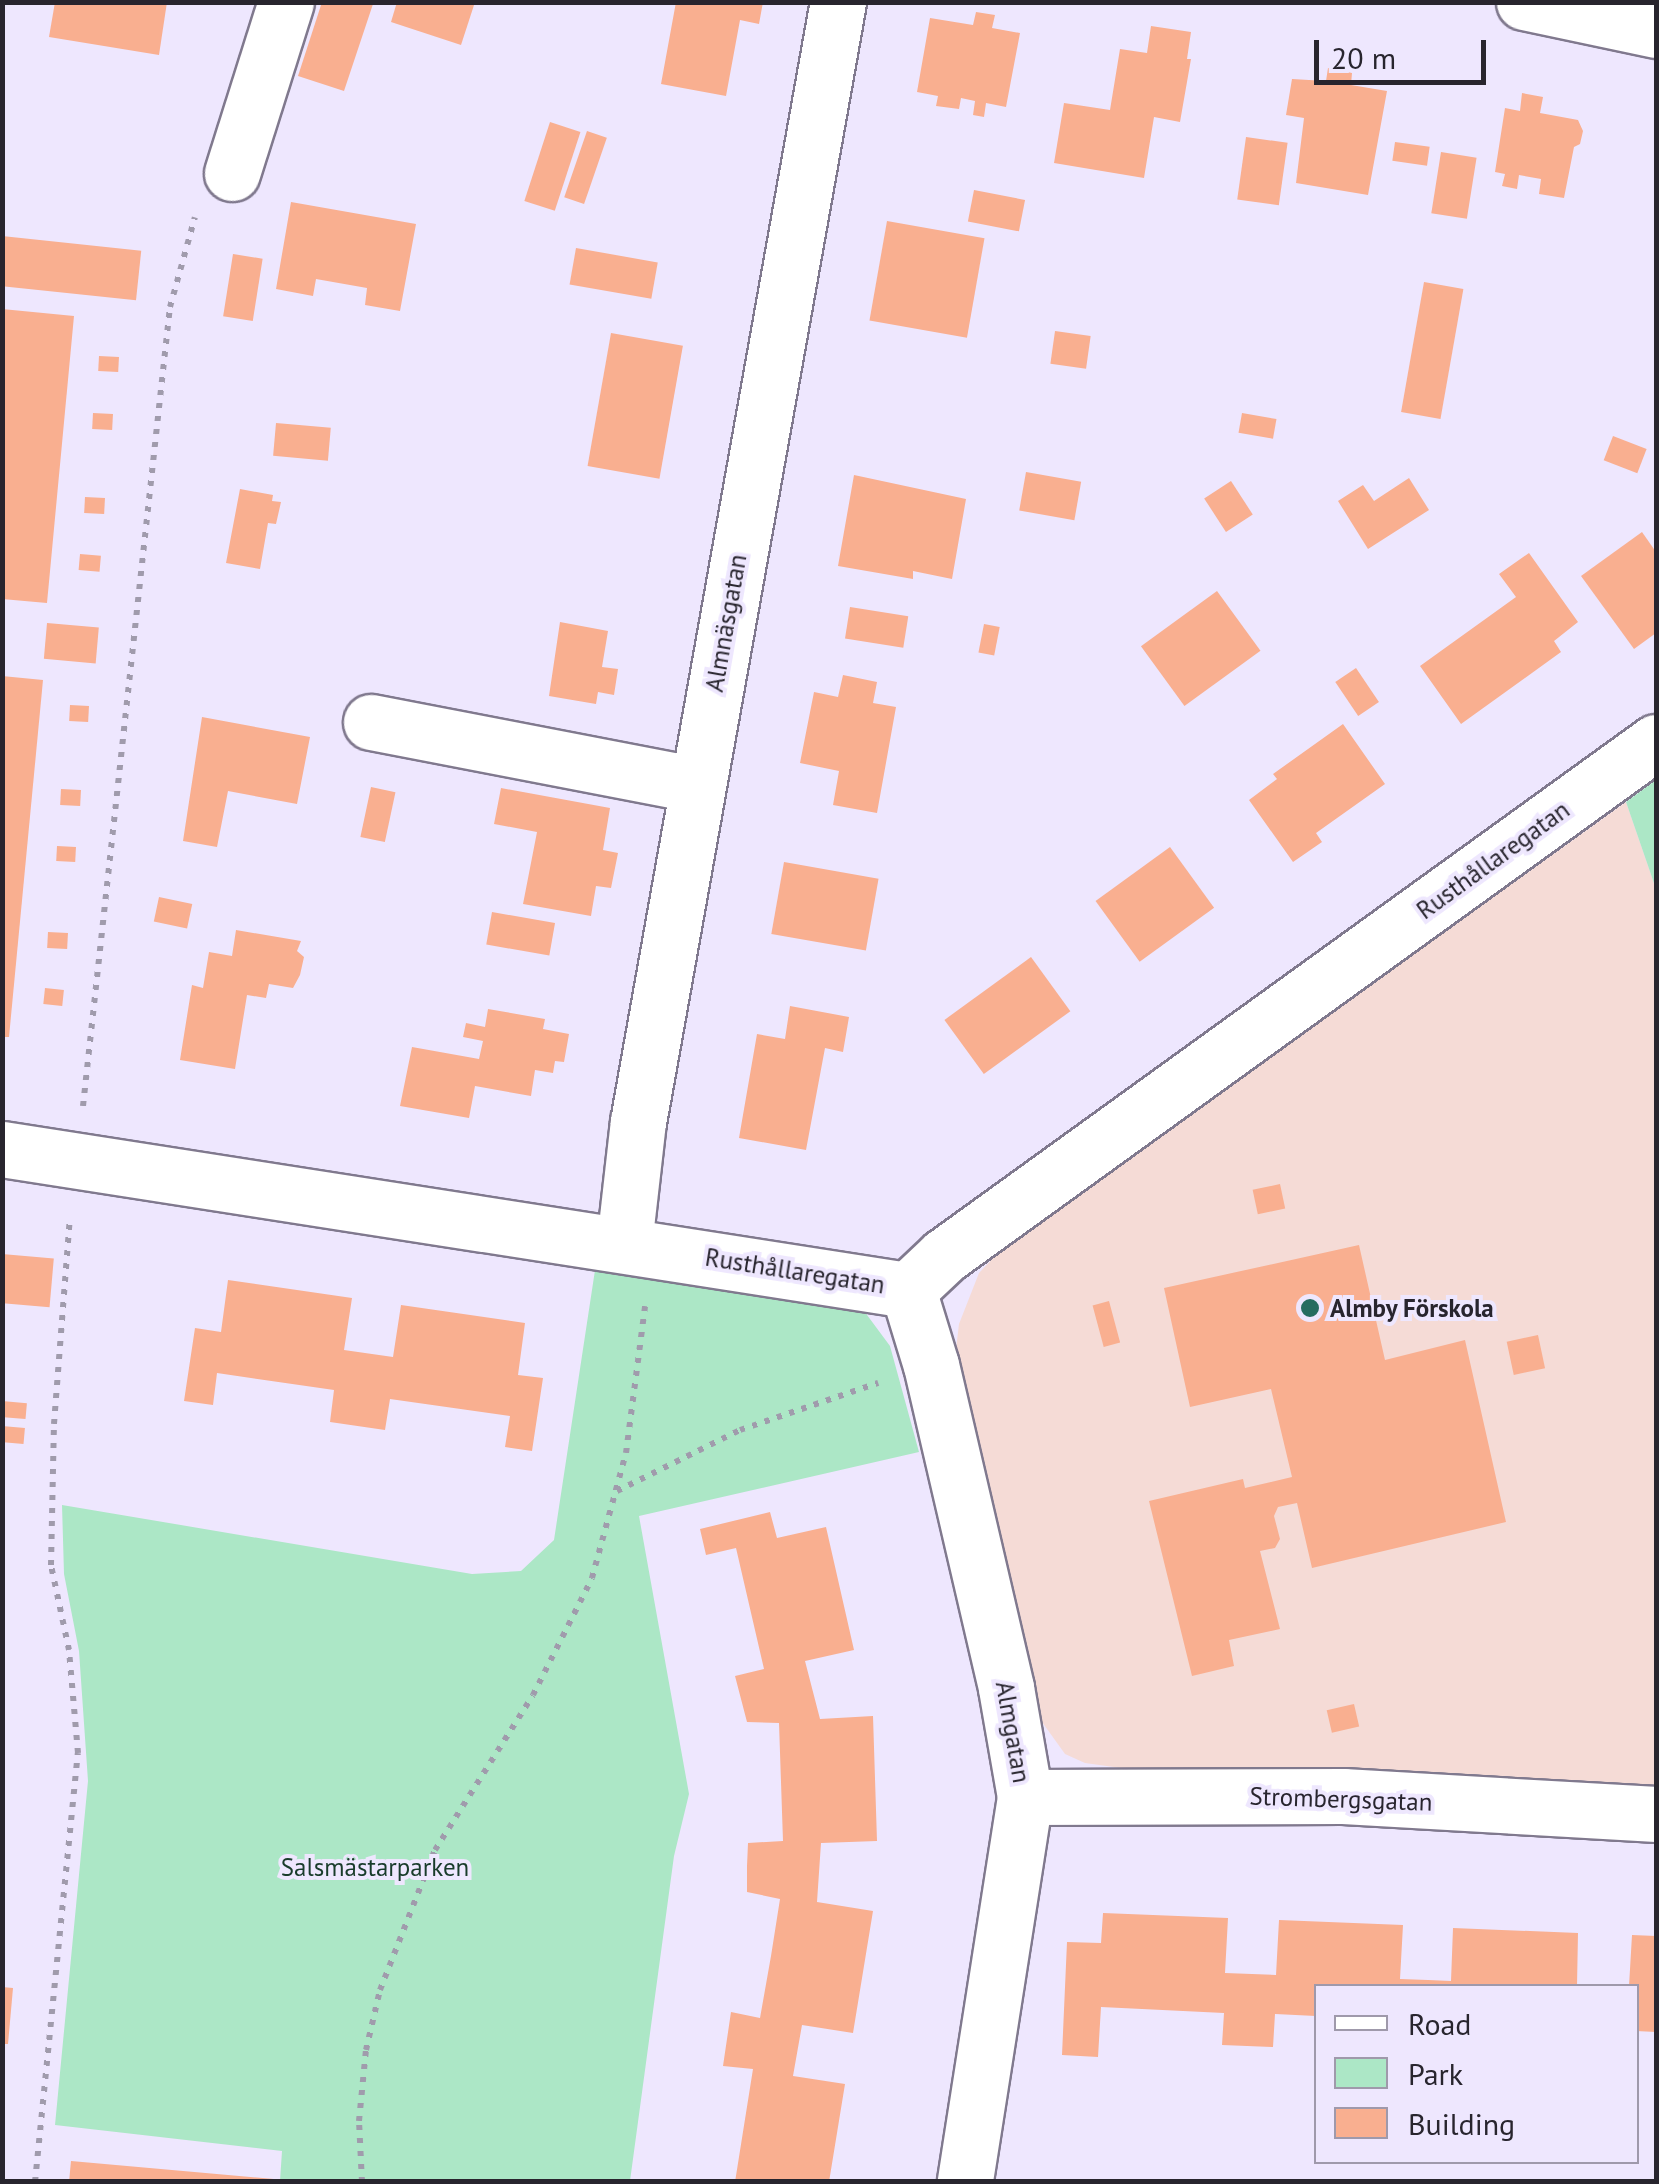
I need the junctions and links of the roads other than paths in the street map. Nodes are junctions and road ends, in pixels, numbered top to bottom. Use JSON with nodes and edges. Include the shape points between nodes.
{"nodes":[{"id":1,"x":286,"y":2,"type":"edge"},
{"id":2,"x":838,"y":2,"type":"edge"},
{"id":3,"x":1524,"y":2,"type":"edge"},
{"id":4,"x":1656,"y":30,"type":"edge"},
{"id":5,"x":232,"y":174,"type":"dead end"},
{"id":6,"x":371,"y":722,"type":"dead end"},
{"id":7,"x":1656,"y":742,"type":"edge"},
{"id":8,"x":697,"y":785,"type":"junction"},
{"id":9,"x":2,"y":1149,"type":"edge"},
{"id":10,"x":624,"y":1244,"type":"junction"},
{"id":11,"x":908,"y":1290,"type":"junction"},
{"id":12,"x":1025,"y":1797,"type":"junction"},
{"id":13,"x":1656,"y":1814,"type":"edge"},
{"id":14,"x":966,"y":2182,"type":"edge"}],
"edges":[{"from":1,"to":5,"type":"street"},
{"from":2,"to":8,"type":"street","name":"Almnäsgatan"},
{"from":3,"to":4,"type":"street"},
{"from":6,"to":8,"type":"street"},
{"from":7,"to":11,"type":"street","name":"Rusthållaregatan","via":[[944,1256]]},
{"from":8,"to":10,"type":"street","name":"Almnäsgatan","via":[[638,1122]]},
{"from":9,"to":10,"type":"street","name":"Rusthållaregatan"},
{"from":10,"to":11,"type":"street","name":"Rusthållaregatan"},
{"from":11,"to":12,"type":"street","name":"Almgatan","via":[[1006,1688]]},
{"from":12,"to":13,"type":"street","name":"Strombergsgatan","via":[[1342,1796]]},
{"from":12,"to":14,"type":"street","name":"Almgatan"}]}
